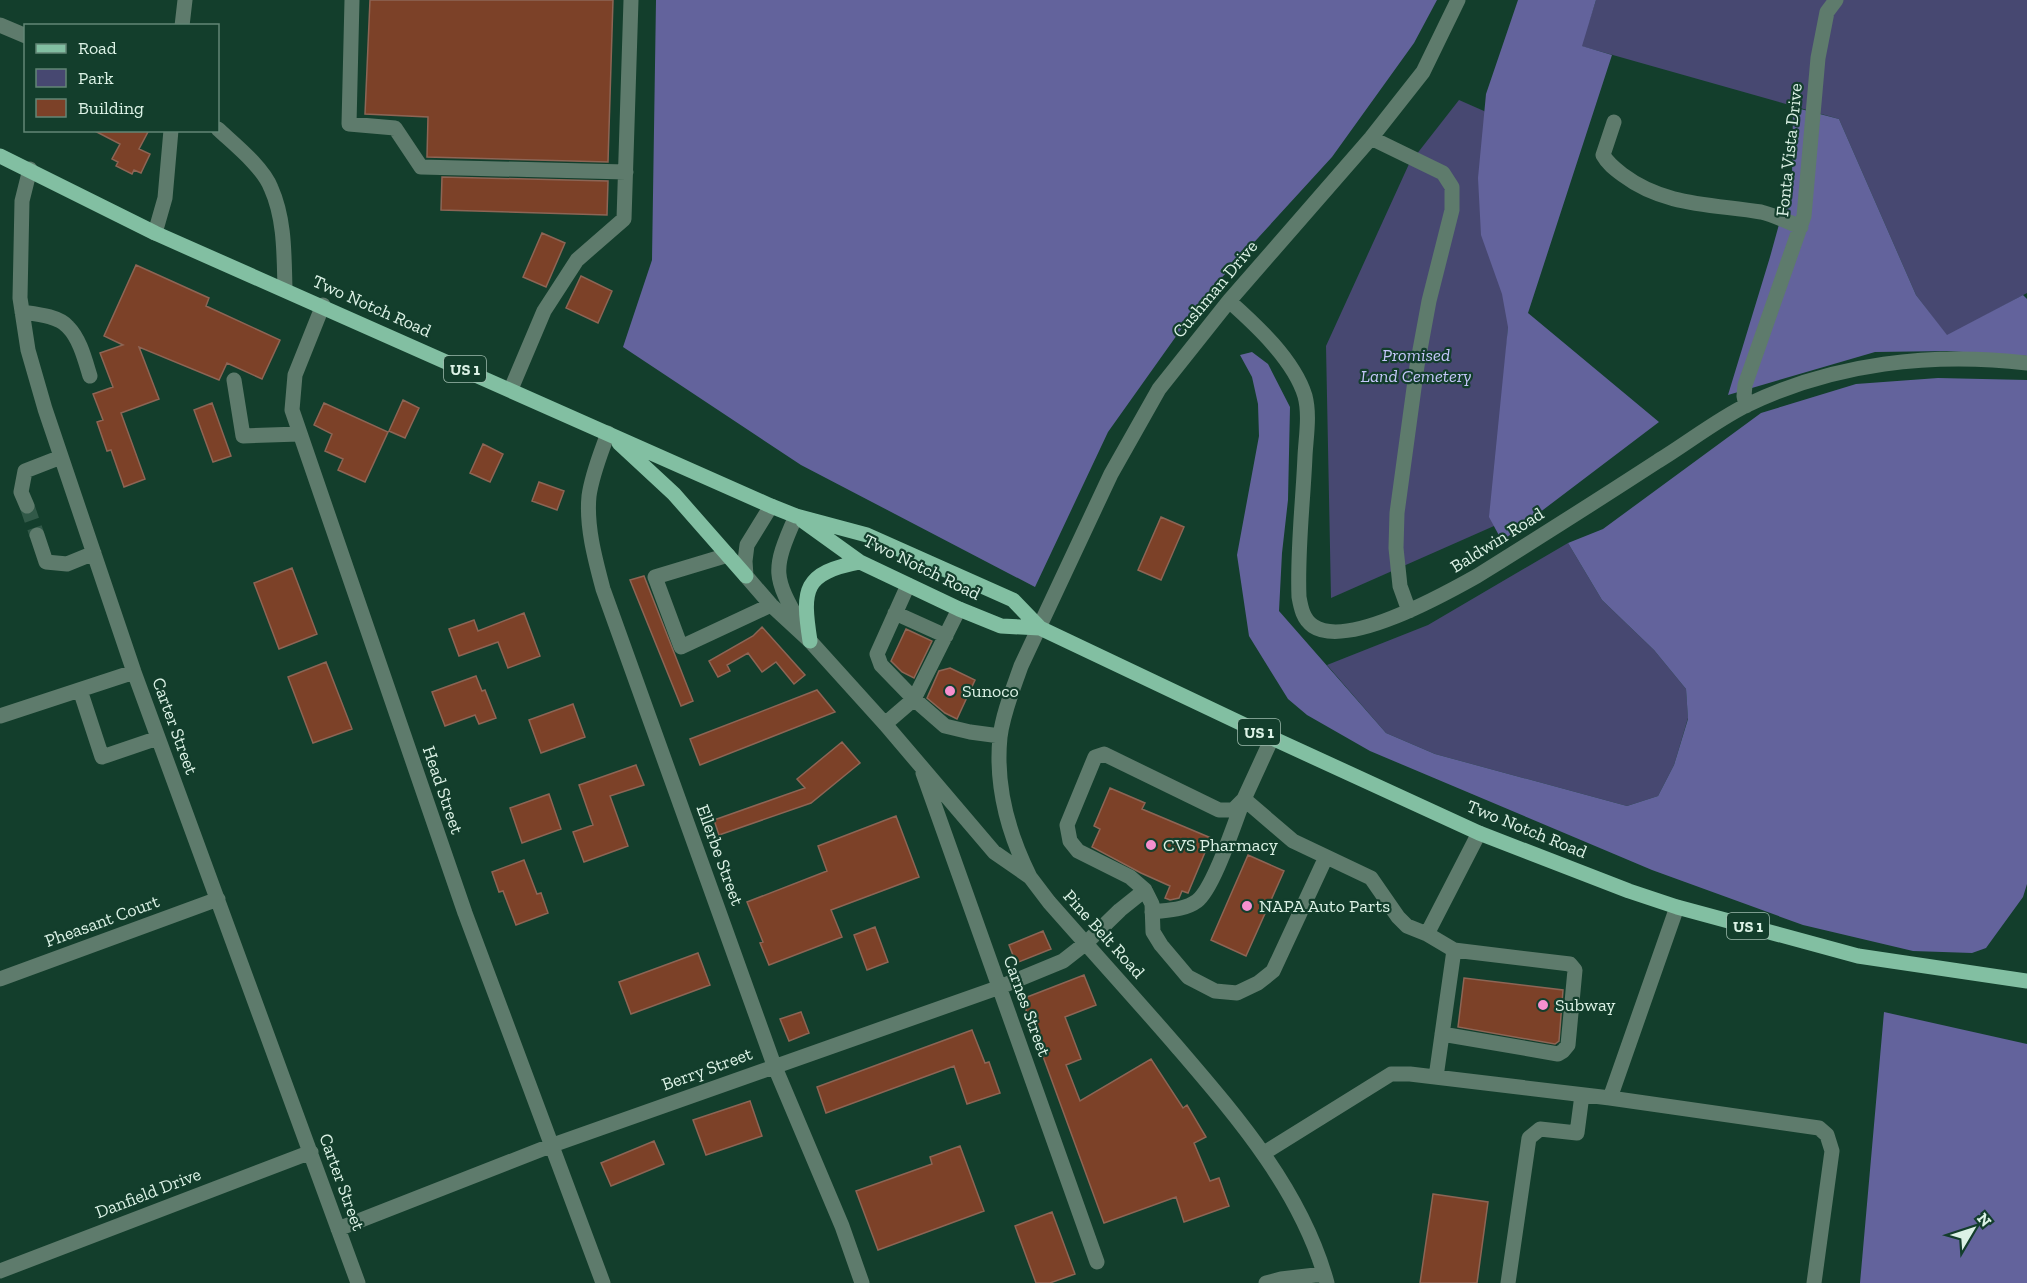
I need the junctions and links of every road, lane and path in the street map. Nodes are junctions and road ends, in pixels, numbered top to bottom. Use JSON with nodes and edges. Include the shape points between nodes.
{"nodes":[{"id":1,"x":185,"y":0,"type":"edge"},
{"id":2,"x":352,"y":0,"type":"edge"},
{"id":3,"x":631,"y":0,"type":"edge"},
{"id":4,"x":1458,"y":0,"type":"edge"},
{"id":5,"x":1836,"y":0,"type":"edge"},
{"id":6,"x":182,"y":24,"type":"edge"},
{"id":7,"x":0,"y":25,"type":"edge"},
{"id":8,"x":24,"y":35,"type":"edge"},
{"id":9,"x":1614,"y":122,"type":"dead end"},
{"id":10,"x":219,"y":130,"type":"edge"},
{"id":11,"x":171,"y":132,"type":"edge"},
{"id":12,"x":1371,"y":138,"type":"junction"},
{"id":13,"x":0,"y":156,"type":"edge"},
{"id":14,"x":30,"y":169,"type":"junction"},
{"id":15,"x":626,"y":172,"type":"junction"},
{"id":16,"x":1800,"y":227,"type":"junction"},
{"id":17,"x":155,"y":233,"type":"junction"},
{"id":18,"x":285,"y":289,"type":"junction"},
{"id":19,"x":1229,"y":301,"type":"junction"},
{"id":20,"x":322,"y":305,"type":"junction"},
{"id":21,"x":22,"y":312,"type":"junction"},
{"id":22,"x":2027,"y":363,"type":"edge"},
{"id":23,"x":90,"y":376,"type":"dead end"},
{"id":24,"x":234,"y":380,"type":"dead end"},
{"id":25,"x":511,"y":389,"type":"junction"},
{"id":26,"x":1746,"y":406,"type":"junction"},
{"id":27,"x":608,"y":433,"type":"junction"},
{"id":28,"x":299,"y":434,"type":"junction"},
{"id":29,"x":61,"y":457,"type":"junction"},
{"id":30,"x":27,"y":506,"type":"tunnel mouth"},
{"id":31,"x":771,"y":506,"type":"junction"},
{"id":32,"x":796,"y":516,"type":"junction"},
{"id":33,"x":37,"y":535,"type":"tunnel mouth"},
{"id":34,"x":94,"y":553,"type":"junction"},
{"id":35,"x":728,"y":555,"type":"junction"},
{"id":36,"x":860,"y":562,"type":"junction"},
{"id":37,"x":746,"y":576,"type":"junction"},
{"id":38,"x":908,"y":585,"type":"junction"},
{"id":39,"x":771,"y":605,"type":"junction"},
{"id":40,"x":959,"y":609,"type":"junction"},
{"id":41,"x":1408,"y":611,"type":"junction"},
{"id":42,"x":895,"y":613,"type":"junction"},
{"id":43,"x":1040,"y":628,"type":"junction"},
{"id":44,"x":946,"y":636,"type":"junction"},
{"id":45,"x":810,"y":642,"type":"junction"},
{"id":46,"x":134,"y":672,"type":"junction"},
{"id":47,"x":80,"y":690,"type":"junction"},
{"id":48,"x":914,"y":699,"type":"junction"},
{"id":49,"x":0,"y":716,"type":"edge"},
{"id":50,"x":885,"y":724,"type":"junction"},
{"id":51,"x":1000,"y":736,"type":"junction"},
{"id":52,"x":158,"y":738,"type":"junction"},
{"id":53,"x":1272,"y":738,"type":"junction"},
{"id":54,"x":920,"y":765,"type":"junction"},
{"id":55,"x":1244,"y":800,"type":"junction"},
{"id":56,"x":1479,"y":833,"type":"junction"},
{"id":57,"x":1326,"y":857,"type":"junction"},
{"id":58,"x":1030,"y":877,"type":"junction"},
{"id":59,"x":1145,"y":890,"type":"junction"},
{"id":60,"x":218,"y":899,"type":"junction"},
{"id":61,"x":1677,"y":907,"type":"junction"},
{"id":62,"x":1152,"y":912,"type":"junction"},
{"id":63,"x":1427,"y":934,"type":"junction"},
{"id":64,"x":1086,"y":943,"type":"junction"},
{"id":65,"x":1454,"y":950,"type":"junction"},
{"id":66,"x":0,"y":979,"type":"edge"},
{"id":67,"x":2027,"y":981,"type":"edge"},
{"id":68,"x":1000,"y":987,"type":"junction"},
{"id":69,"x":1442,"y":1034,"type":"junction"},
{"id":70,"x":774,"y":1065,"type":"junction"},
{"id":71,"x":1436,"y":1077,"type":"junction"},
{"id":72,"x":1582,"y":1095,"type":"junction"},
{"id":73,"x":1610,"y":1098,"type":"junction"},
{"id":74,"x":550,"y":1146,"type":"junction"},
{"id":75,"x":311,"y":1152,"type":"junction"},
{"id":76,"x":1263,"y":1154,"type":"junction"},
{"id":77,"x":338,"y":1229,"type":"junction"},
{"id":78,"x":1097,"y":1262,"type":"dead end"},
{"id":79,"x":0,"y":1271,"type":"edge"},
{"id":80,"x":1325,"y":1279,"type":"edge"},
{"id":81,"x":1277,"y":1282,"type":"edge"},
{"id":82,"x":358,"y":1283,"type":"edge"},
{"id":83,"x":603,"y":1283,"type":"edge"},
{"id":84,"x":862,"y":1283,"type":"edge"},
{"id":85,"x":1508,"y":1283,"type":"edge"},
{"id":86,"x":1814,"y":1283,"type":"edge"}],
"edges":[{"from":1,"to":6,"type":"street"},
{"from":2,"to":15,"type":"street","via":[[349,124],[395,128],[422,167]]},
{"from":3,"to":15,"type":"street"},
{"from":4,"to":12,"type":"street","name":"Cushman Drive","via":[[1423,72]]},
{"from":5,"to":16,"type":"street","name":"Fonta Vista Drive","via":[[1827,12],[1818,58]]},
{"from":7,"to":8,"type":"street"},
{"from":9,"to":16,"type":"street","via":[[1603,155],[1607,163],[1638,186],[1669,199],[1763,213]]},
{"from":10,"to":18,"type":"street","via":[[251,160],[271,186],[283,232]]},
{"from":11,"to":17,"type":"street","via":[[165,198]]},
{"from":12,"to":19,"type":"street","name":"Cushman Drive"},
{"from":12,"to":41,"type":"street","via":[[1443,173],[1452,187],[1452,210],[1417,366],[1397,513],[1400,586]]},
{"from":13,"to":14,"type":"main road","name":"Two Notch Road","number":"US 1"},
{"from":14,"to":17,"type":"main road","name":"Two Notch Road","number":"US 1"},
{"from":14,"to":21,"type":"street","name":"Carter Street","via":[[22,201]]},
{"from":15,"to":25,"type":"street","via":[[624,219],[577,260],[544,311]]},
{"from":16,"to":26,"type":"street","name":"Fonta Vista Drive","via":[[1745,385]]},
{"from":17,"to":18,"type":"main road","name":"Two Notch Road","number":"US 1"},
{"from":18,"to":20,"type":"main road","name":"Two Notch Road","number":"US 1"},
{"from":19,"to":41,"type":"street","name":"Baldwin Road","via":[[1282,357],[1305,397],[1299,586],[1304,618],[1321,630],[1334,632]]},
{"from":19,"to":43,"type":"street","name":"Cushman Drive","via":[[1159,389],[1111,474]]},
{"from":20,"to":25,"type":"main road","name":"Two Notch Road","number":"US 1"},
{"from":20,"to":28,"type":"street","name":"Head Street","via":[[295,375],[292,410]]},
{"from":21,"to":23,"type":"street","via":[[68,325]]},
{"from":21,"to":29,"type":"street","name":"Carter Street","via":[[28,350]]},
{"from":22,"to":26,"type":"street","name":"Baldwin Road","via":[[1953,358],[1863,367],[1806,382]]},
{"from":24,"to":28,"type":"street","via":[[243,436]]},
{"from":25,"to":27,"type":"main road","name":"Two Notch Road","number":"US 1"},
{"from":26,"to":41,"type":"street","name":"Baldwin Road","via":[[1477,576]]},
{"from":27,"to":31,"type":"main road","name":"Two Notch Road","number":"US 1"},
{"from":27,"to":35,"type":"main road","via":[[674,494]]},
{"from":27,"to":70,"type":"street","name":"Ellerbe Street","via":[[589,498],[591,533],[603,589]]},
{"from":28,"to":74,"type":"street","name":"Head Street"},
{"from":29,"to":30,"type":"street","via":[[25,471],[21,492]]},
{"from":29,"to":34,"type":"street","name":"Carter Street"},
{"from":31,"to":32,"type":"main road","name":"Two Notch Road","number":"US 1"},
{"from":31,"to":37,"type":"street","via":[[747,545]]},
{"from":32,"to":36,"type":"main road","name":"Two Notch Road","number":"US 1"},
{"from":32,"to":43,"type":"main road","name":"Two Notch Road","number":"US 1","via":[[867,535],[1012,600]]},
{"from":32,"to":45,"type":"street","name":"Pine Belt Road","via":[[782,548],[778,577]]},
{"from":33,"to":34,"type":"street","via":[[46,562],[67,564]]},
{"from":34,"to":46,"type":"street","name":"Carter Street"},
{"from":35,"to":37,"type":"main road"},
{"from":35,"to":39,"type":"street","via":[[655,577],[681,647]]},
{"from":36,"to":38,"type":"main road","name":"Two Notch Road","number":"US 1"},
{"from":36,"to":45,"type":"main road","via":[[830,568],[811,586],[806,601]]},
{"from":37,"to":39,"type":"street","name":"Pine Belt Road"},
{"from":38,"to":40,"type":"main road","name":"Two Notch Road","number":"US 1"},
{"from":38,"to":42,"type":"street"},
{"from":39,"to":45,"type":"street","name":"Pine Belt Road"},
{"from":40,"to":43,"type":"main road","name":"Two Notch Road","number":"US 1","via":[[1001,626]]},
{"from":40,"to":44,"type":"street"},
{"from":42,"to":44,"type":"street"},
{"from":42,"to":48,"type":"street","via":[[877,654],[881,666]]},
{"from":43,"to":51,"type":"street","name":"Cushman Drive","via":[[1021,666]]},
{"from":43,"to":53,"type":"main road","name":"Two Notch Road","number":"US 1"},
{"from":44,"to":48,"type":"street"},
{"from":45,"to":50,"type":"street","name":"Pine Belt Road"},
{"from":46,"to":47,"type":"street"},
{"from":46,"to":52,"type":"street","name":"Carter Street"},
{"from":47,"to":49,"type":"street"},
{"from":47,"to":52,"type":"street","via":[[102,757]]},
{"from":48,"to":50,"type":"street"},
{"from":48,"to":51,"type":"street","via":[[945,726]]},
{"from":50,"to":54,"type":"street","name":"Pine Belt Road"},
{"from":51,"to":58,"type":"street","name":"Cushman Drive","via":[[1004,808],[1014,844]]},
{"from":52,"to":60,"type":"street","name":"Carter Street"},
{"from":53,"to":55,"type":"street"},
{"from":53,"to":56,"type":"main road","name":"Two Notch Road","number":"US 1"},
{"from":54,"to":58,"type":"street","name":"Pine Belt Road","via":[[994,852]]},
{"from":54,"to":68,"type":"street","name":"Carnes Street"},
{"from":55,"to":57,"type":"street","via":[[1293,841]]},
{"from":55,"to":59,"type":"street","via":[[1233,810],[1219,810],[1104,754],[1095,757],[1067,825],[1070,841],[1078,851],[1130,877]]},
{"from":55,"to":62,"type":"street","via":[[1210,884],[1198,900],[1182,908]]},
{"from":56,"to":61,"type":"main road","name":"Two Notch Road","number":"US 1"},
{"from":56,"to":63,"type":"street"},
{"from":57,"to":62,"type":"street","via":[[1273,971],[1237,993],[1215,991],[1188,976],[1153,932]]},
{"from":57,"to":63,"type":"street","via":[[1371,878],[1407,926]]},
{"from":58,"to":64,"type":"street","name":"Pine Belt Road"},
{"from":59,"to":62,"type":"street"},
{"from":59,"to":64,"type":"street","name":"Berry Street"},
{"from":60,"to":66,"type":"street","name":"Pheasant Court"},
{"from":60,"to":75,"type":"street","name":"Carter Street"},
{"from":61,"to":67,"type":"main road","name":"Two Notch Road","number":"US 1","via":[[1858,956]]},
{"from":61,"to":73,"type":"street"},
{"from":63,"to":65,"type":"street"},
{"from":64,"to":68,"type":"street","name":"Berry Street","via":[[1063,961]]},
{"from":64,"to":76,"type":"street","name":"Pine Belt Road","via":[[1207,1082]]},
{"from":65,"to":69,"type":"street"},
{"from":65,"to":69,"type":"street","via":[[1570,964],[1575,970],[1568,1045],[1558,1054]]},
{"from":68,"to":70,"type":"street","name":"Berry Street"},
{"from":68,"to":78,"type":"street","name":"Carnes Street"},
{"from":69,"to":71,"type":"street"},
{"from":70,"to":74,"type":"street","name":"Berry Street"},
{"from":70,"to":84,"type":"street","name":"Ellerbe Street"},
{"from":71,"to":72,"type":"street"},
{"from":71,"to":76,"type":"street","via":[[1390,1074]]},
{"from":72,"to":73,"type":"street"},
{"from":72,"to":85,"type":"street","via":[[1577,1133],[1540,1129],[1529,1138]]},
{"from":73,"to":86,"type":"street","via":[[1819,1128],[1827,1135],[1832,1151]]},
{"from":74,"to":77,"type":"street","name":"Berry Street"},
{"from":74,"to":83,"type":"street","name":"Head Street"},
{"from":75,"to":77,"type":"street","name":"Carter Street"},
{"from":75,"to":79,"type":"street","name":"Danfield Drive"},
{"from":76,"to":80,"type":"street","name":"Pine Belt Road","via":[[1299,1213]]},
{"from":77,"to":82,"type":"street","name":"Carter Street"},
{"from":80,"to":81,"type":"street"}]}
